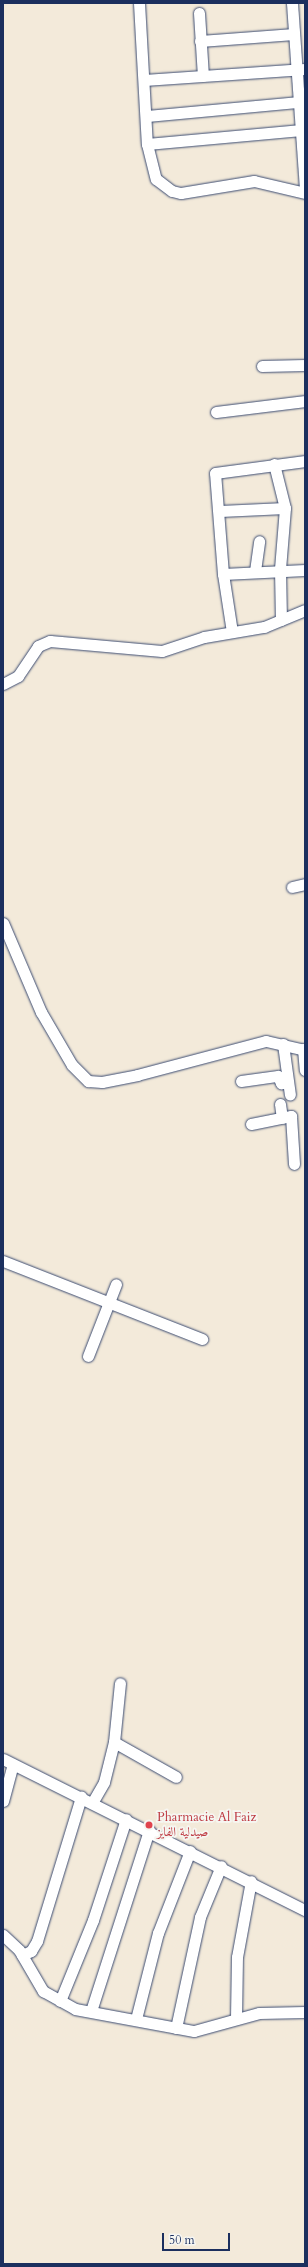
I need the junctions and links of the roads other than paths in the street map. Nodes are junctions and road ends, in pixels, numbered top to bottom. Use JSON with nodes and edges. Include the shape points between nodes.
{"nodes":[{"id":1,"x":139,"y":3,"type":"edge"},
{"id":2,"x":292,"y":3,"type":"edge"},
{"id":3,"x":199,"y":13,"type":"dead end"},
{"id":4,"x":294,"y":34,"type":"junction"},
{"id":5,"x":200,"y":41,"type":"junction"},
{"id":6,"x":301,"y":69,"type":"edge"},
{"id":7,"x":202,"y":76,"type":"junction"},
{"id":8,"x":144,"y":80,"type":"junction"},
{"id":9,"x":299,"y":102,"type":"junction"},
{"id":10,"x":147,"y":116,"type":"junction"},
{"id":11,"x":302,"y":134,"type":"edge"},
{"id":12,"x":147,"y":144,"type":"junction"},
{"id":13,"x":305,"y":187,"type":"edge"},
{"id":14,"x":305,"y":193,"type":"edge"},
{"id":15,"x":305,"y":365,"type":"edge"},
{"id":16,"x":262,"y":366,"type":"dead end"},
{"id":17,"x":305,"y":401,"type":"edge"},
{"id":18,"x":216,"y":412,"type":"dead end"},
{"id":19,"x":305,"y":461,"type":"edge"},
{"id":20,"x":274,"y":464,"type":"junction"},
{"id":21,"x":285,"y":508,"type":"junction"},
{"id":22,"x":220,"y":511,"type":"junction"},
{"id":23,"x":259,"y":541,"type":"dead end"},
{"id":24,"x":280,"y":569,"type":"junction"},
{"id":25,"x":305,"y":570,"type":"edge"},
{"id":26,"x":255,"y":572,"type":"junction"},
{"id":27,"x":223,"y":574,"type":"junction"},
{"id":28,"x":305,"y":610,"type":"edge"},
{"id":29,"x":281,"y":620,"type":"junction"},
{"id":30,"x":232,"y":632,"type":"junction"},
{"id":31,"x":3,"y":684,"type":"edge"},
{"id":32,"x":305,"y":884,"type":"edge"},
{"id":33,"x":292,"y":887,"type":"dead end"},
{"id":34,"x":3,"y":923,"type":"edge"},
{"id":35,"x":283,"y":1044,"type":"junction"},
{"id":36,"x":304,"y":1049,"type":"edge"},
{"id":37,"x":305,"y":1070,"type":"edge"},
{"id":38,"x":241,"y":1081,"type":"dead end"},
{"id":39,"x":287,"y":1082,"type":"junction"},
{"id":40,"x":290,"y":1095,"type":"dead end"},
{"id":41,"x":280,"y":1104,"type":"dead end"},
{"id":42,"x":282,"y":1118,"type":"junction"},
{"id":43,"x":251,"y":1124,"type":"dead end"},
{"id":44,"x":294,"y":1164,"type":"dead end"},
{"id":45,"x":3,"y":1261,"type":"edge"},
{"id":46,"x":116,"y":1284,"type":"dead end"},
{"id":47,"x":109,"y":1303,"type":"junction"},
{"id":48,"x":202,"y":1339,"type":"dead end"},
{"id":49,"x":88,"y":1356,"type":"dead end"},
{"id":50,"x":120,"y":1683,"type":"dead end"},
{"id":51,"x":114,"y":1742,"type":"junction"},
{"id":52,"x":8,"y":1761,"type":"edge"},
{"id":53,"x":176,"y":1777,"type":"dead end"},
{"id":54,"x":81,"y":1797,"type":"junction"},
{"id":55,"x":3,"y":1801,"type":"edge"},
{"id":56,"x":92,"y":1802,"type":"junction"},
{"id":57,"x":126,"y":1819,"type":"junction"},
{"id":58,"x":149,"y":1830,"type":"junction"},
{"id":59,"x":190,"y":1851,"type":"junction"},
{"id":60,"x":221,"y":1866,"type":"junction"},
{"id":61,"x":251,"y":1881,"type":"junction"},
{"id":62,"x":305,"y":1910,"type":"edge"},
{"id":63,"x":3,"y":1935,"type":"edge"},
{"id":64,"x":22,"y":1955,"type":"junction"},
{"id":65,"x":60,"y":2002,"type":"junction"},
{"id":66,"x":91,"y":2011,"type":"junction"},
{"id":67,"x":305,"y":2012,"type":"edge"},
{"id":68,"x":136,"y":2019,"type":"junction"},
{"id":69,"x":236,"y":2019,"type":"junction"},
{"id":70,"x":176,"y":2028,"type":"junction"}],
"edges":[{"from":1,"to":8,"type":"street"},
{"from":2,"to":4,"type":"street"},
{"from":3,"to":5,"type":"street"},
{"from":4,"to":5,"type":"street"},
{"from":4,"to":6,"type":"street"},
{"from":5,"to":7,"type":"street"},
{"from":6,"to":7,"type":"street"},
{"from":6,"to":9,"type":"street"},
{"from":7,"to":8,"type":"street"},
{"from":8,"to":10,"type":"street"},
{"from":9,"to":10,"type":"street"},
{"from":9,"to":11,"type":"street"},
{"from":10,"to":12,"type":"street"},
{"from":11,"to":12,"type":"street"},
{"from":11,"to":13,"type":"street"},
{"from":12,"to":14,"type":"street","via":[[151,172],[172,191],[187,192],[254,181]]},
{"from":15,"to":16,"type":"street"},
{"from":17,"to":18,"type":"street"},
{"from":19,"to":20,"type":"street"},
{"from":20,"to":21,"type":"street"},
{"from":20,"to":22,"type":"street","via":[[215,473]]},
{"from":21,"to":22,"type":"street"},
{"from":21,"to":24,"type":"street"},
{"from":22,"to":27,"type":"street"},
{"from":23,"to":26,"type":"street"},
{"from":24,"to":25,"type":"street"},
{"from":24,"to":26,"type":"street"},
{"from":24,"to":29,"type":"street"},
{"from":26,"to":27,"type":"street"},
{"from":27,"to":30,"type":"street"},
{"from":28,"to":29,"type":"street"},
{"from":29,"to":30,"type":"street"},
{"from":30,"to":31,"type":"street","via":[[204,637],[162,651],[50,640],[38,646],[18,676]]},
{"from":32,"to":33,"type":"street"},
{"from":34,"to":35,"type":"street","via":[[41,1012],[72,1065],[88,1081],[102,1082],[137,1075],[244,1045],[266,1041]]},
{"from":35,"to":36,"type":"street"},
{"from":35,"to":39,"type":"street"},
{"from":36,"to":37,"type":"street"},
{"from":38,"to":39,"type":"street","via":[[278,1076],[281,1083]]},
{"from":39,"to":40,"type":"street"},
{"from":41,"to":42,"type":"street"},
{"from":42,"to":43,"type":"street"},
{"from":42,"to":44,"type":"street","via":[[291,1116]]},
{"from":45,"to":47,"type":"street"},
{"from":46,"to":47,"type":"street"},
{"from":47,"to":48,"type":"street"},
{"from":47,"to":49,"type":"street"},
{"from":50,"to":51,"type":"street"},
{"from":51,"to":53,"type":"street"},
{"from":51,"to":56,"type":"street","via":[[104,1782]]},
{"from":52,"to":54,"type":"street"},
{"from":52,"to":55,"type":"street"},
{"from":54,"to":56,"type":"street"},
{"from":54,"to":64,"type":"street","via":[[37,1941],[32,1951]]},
{"from":56,"to":57,"type":"street"},
{"from":57,"to":58,"type":"street"},
{"from":57,"to":65,"type":"street","via":[[93,1920]]},
{"from":58,"to":59,"type":"street"},
{"from":58,"to":66,"type":"street"},
{"from":59,"to":60,"type":"street"},
{"from":59,"to":68,"type":"street","via":[[158,1933]]},
{"from":60,"to":61,"type":"street"},
{"from":60,"to":70,"type":"street","via":[[200,1917]]},
{"from":61,"to":62,"type":"street"},
{"from":61,"to":69,"type":"street","via":[[238,1951]]},
{"from":63,"to":64,"type":"street"},
{"from":64,"to":65,"type":"street","via":[[38,1985]]},
{"from":65,"to":66,"type":"street"},
{"from":66,"to":68,"type":"street"},
{"from":67,"to":69,"type":"street","via":[[273,2011]]},
{"from":68,"to":70,"type":"street"},
{"from":69,"to":70,"type":"street","via":[[198,2031]]}]}
